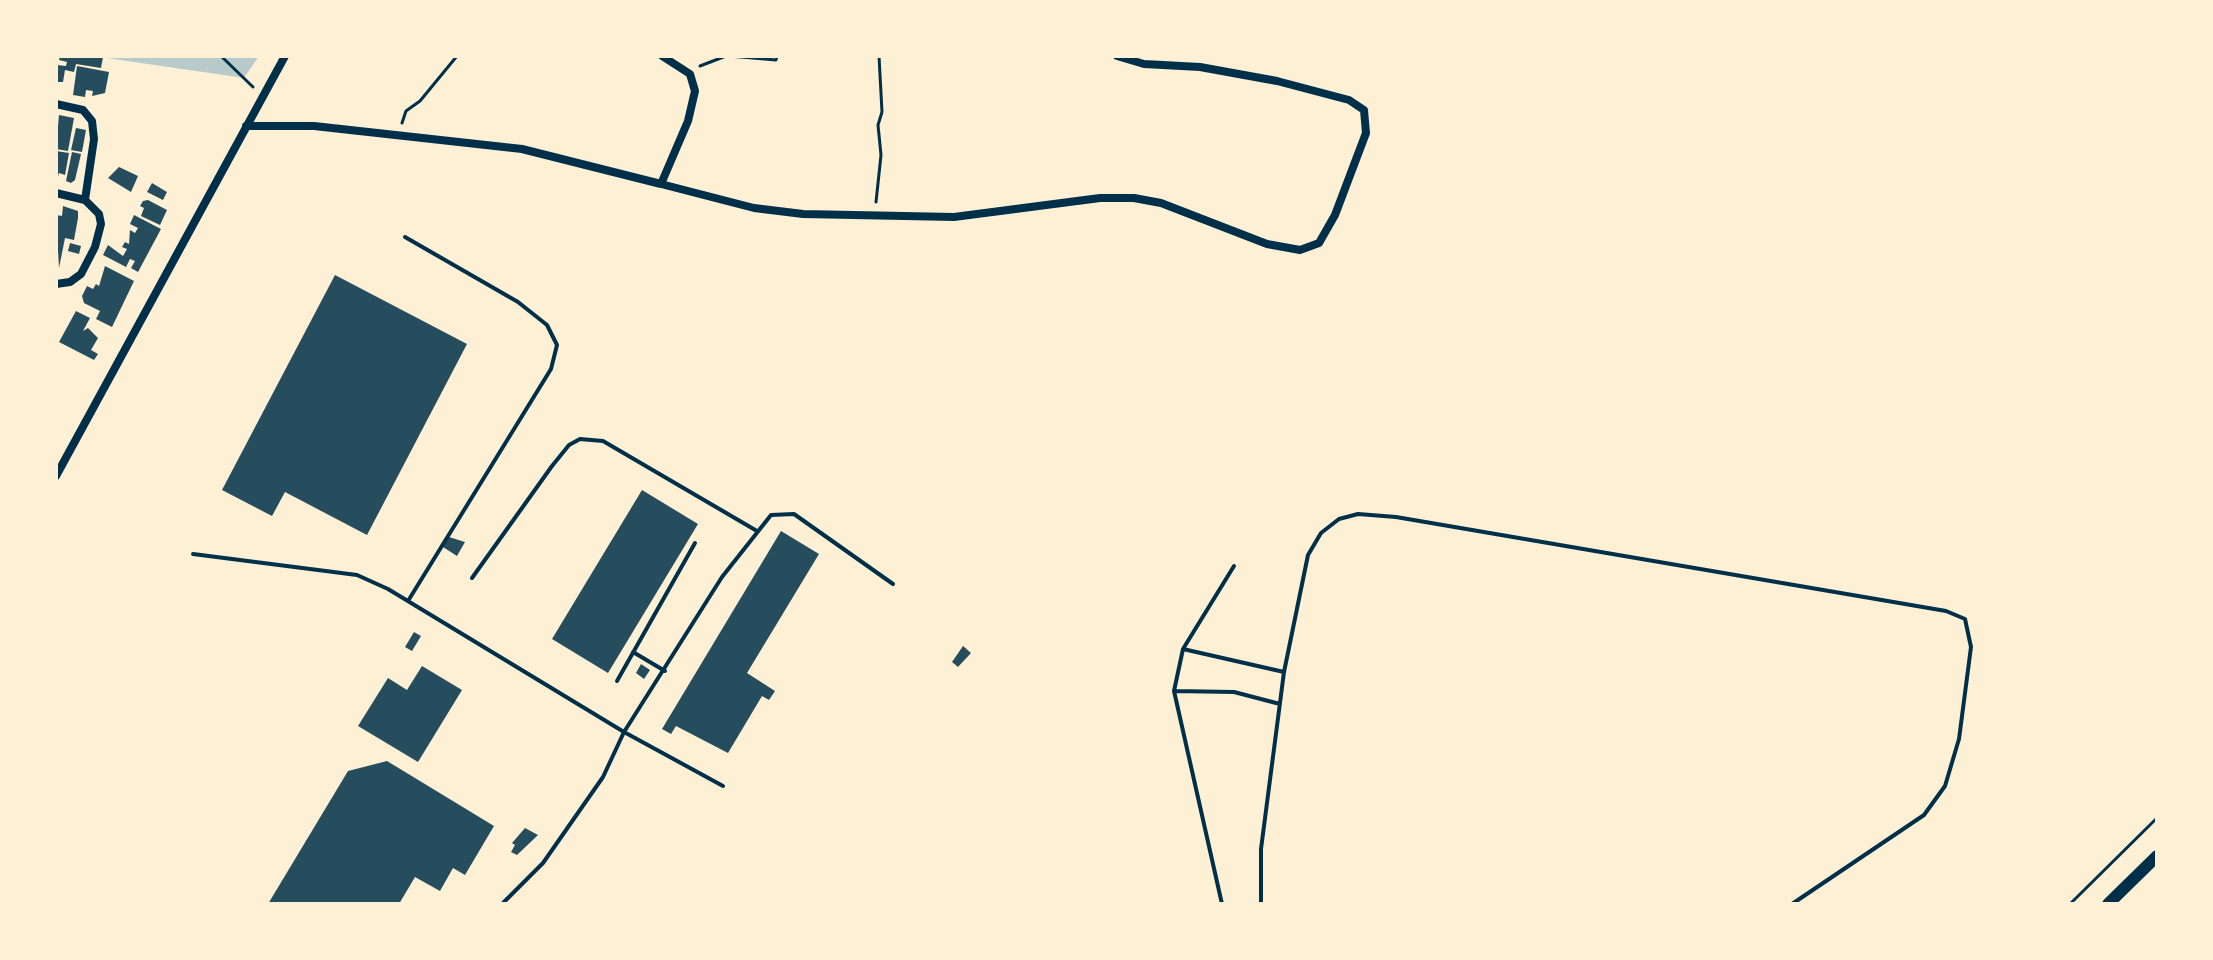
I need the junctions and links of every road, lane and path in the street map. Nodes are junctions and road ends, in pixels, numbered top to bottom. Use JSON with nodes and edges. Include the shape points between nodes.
{"nodes":[{"id":1,"x":221,"y":56,"type":"edge"},
{"id":2,"x":285,"y":56,"type":"edge"},
{"id":3,"x":457,"y":56,"type":"edge"},
{"id":4,"x":662,"y":56,"type":"edge"},
{"id":5,"x":708,"y":56,"type":"edge"},
{"id":6,"x":728,"y":56,"type":"edge"},
{"id":7,"x":777,"y":56,"type":"edge"},
{"id":8,"x":879,"y":56,"type":"edge"},
{"id":9,"x":1117,"y":56,"type":"edge"},
{"id":10,"x":710,"y":63,"type":"junction"},
{"id":11,"x":690,"y":74,"type":"junction"},
{"id":12,"x":261,"y":95,"type":"junction"},
{"id":13,"x":56,"y":104,"type":"edge"},
{"id":14,"x":246,"y":126,"type":"junction"},
{"id":15,"x":398,"y":135,"type":"junction"},
{"id":16,"x":661,"y":184,"type":"junction"},
{"id":17,"x":56,"y":193,"type":"edge"},
{"id":18,"x":85,"y":200,"type":"junction"},
{"id":19,"x":875,"y":213,"type":"junction"},
{"id":20,"x":405,"y":237,"type":"dead end"},
{"id":21,"x":56,"y":284,"type":"edge"},
{"id":22,"x":56,"y":476,"type":"edge"},
{"id":23,"x":757,"y":531,"type":"junction"},
{"id":24,"x":695,"y":543,"type":"dead end"},
{"id":25,"x":193,"y":554,"type":"dead end"},
{"id":26,"x":1234,"y":566,"type":"dead end"},
{"id":27,"x":472,"y":578,"type":"dead end"},
{"id":28,"x":893,"y":584,"type":"dead end"},
{"id":29,"x":408,"y":601,"type":"junction"},
{"id":30,"x":1183,"y":649,"type":"junction"},
{"id":31,"x":633,"y":652,"type":"junction"},
{"id":32,"x":665,"y":671,"type":"junction"},
{"id":33,"x":1284,"y":672,"type":"junction"},
{"id":34,"x":617,"y":681,"type":"dead end"},
{"id":35,"x":1174,"y":691,"type":"junction"},
{"id":36,"x":1280,"y":704,"type":"junction"},
{"id":37,"x":624,"y":732,"type":"junction"},
{"id":38,"x":723,"y":786,"type":"dead end"},
{"id":39,"x":2157,"y":818,"type":"edge"},
{"id":40,"x":2157,"y":856,"type":"edge"},
{"id":41,"x":502,"y":904,"type":"edge"},
{"id":42,"x":1222,"y":904,"type":"edge"},
{"id":43,"x":1261,"y":904,"type":"edge"},
{"id":44,"x":1792,"y":904,"type":"edge"},
{"id":45,"x":2070,"y":904,"type":"edge"},
{"id":46,"x":2108,"y":904,"type":"edge"}],
"edges":[{"from":1,"to":12,"type":"path"},
{"from":2,"to":12,"type":"street"},
{"from":3,"to":15,"type":"path","via":[[406,111]]},
{"from":4,"to":11,"type":"street"},
{"from":5,"to":10,"type":"path"},
{"from":6,"to":7,"type":"path"},
{"from":6,"to":10,"type":"path"},
{"from":8,"to":19,"type":"path","via":[[881,155]]},
{"from":9,"to":19,"type":"street","via":[[1277,81],[1349,100],[1364,110],[1366,133],[1319,243],[1300,250],[1267,244],[1161,203],[1134,198],[954,217]]},
{"from":10,"to":11,"type":"path"},
{"from":11,"to":16,"type":"street","via":[[693,106]]},
{"from":12,"to":14,"type":"street"},
{"from":13,"to":18,"type":"street","via":[[83,110],[92,121]]},
{"from":14,"to":15,"type":"street","via":[[314,126]]},
{"from":14,"to":22,"type":"street"},
{"from":15,"to":16,"type":"street","via":[[522,149]]},
{"from":16,"to":19,"type":"street","via":[[791,213]]},
{"from":17,"to":18,"type":"street"},
{"from":18,"to":21,"type":"street","via":[[99,214],[100,235],[81,274]]},
{"from":20,"to":29,"type":"lane","via":[[518,302],[547,325],[557,345],[551,369]]},
{"from":23,"to":27,"type":"lane","via":[[603,441],[580,439],[552,466]]},
{"from":23,"to":28,"type":"lane","via":[[771,515],[794,514]]},
{"from":23,"to":32,"type":"lane"},
{"from":24,"to":31,"type":"lane"},
{"from":25,"to":29,"type":"lane","via":[[357,575]]},
{"from":26,"to":30,"type":"lane"},
{"from":29,"to":37,"type":"lane"},
{"from":30,"to":33,"type":"lane"},
{"from":30,"to":35,"type":"lane"},
{"from":31,"to":32,"type":"lane"},
{"from":31,"to":34,"type":"lane"},
{"from":32,"to":37,"type":"lane"},
{"from":33,"to":36,"type":"lane"},
{"from":33,"to":44,"type":"lane","via":[[1308,555],[1330,526],[1358,514],[1946,611],[1965,619],[1971,647],[1959,739],[1945,786],[1924,815]]},
{"from":35,"to":36,"type":"lane","via":[[1234,692]]},
{"from":35,"to":42,"type":"lane"},
{"from":36,"to":43,"type":"lane","via":[[1261,849]]},
{"from":37,"to":38,"type":"lane"},
{"from":37,"to":41,"type":"lane","via":[[603,777],[543,863]]},
{"from":39,"to":45,"type":"path"},
{"from":40,"to":46,"type":"main road"}]}
